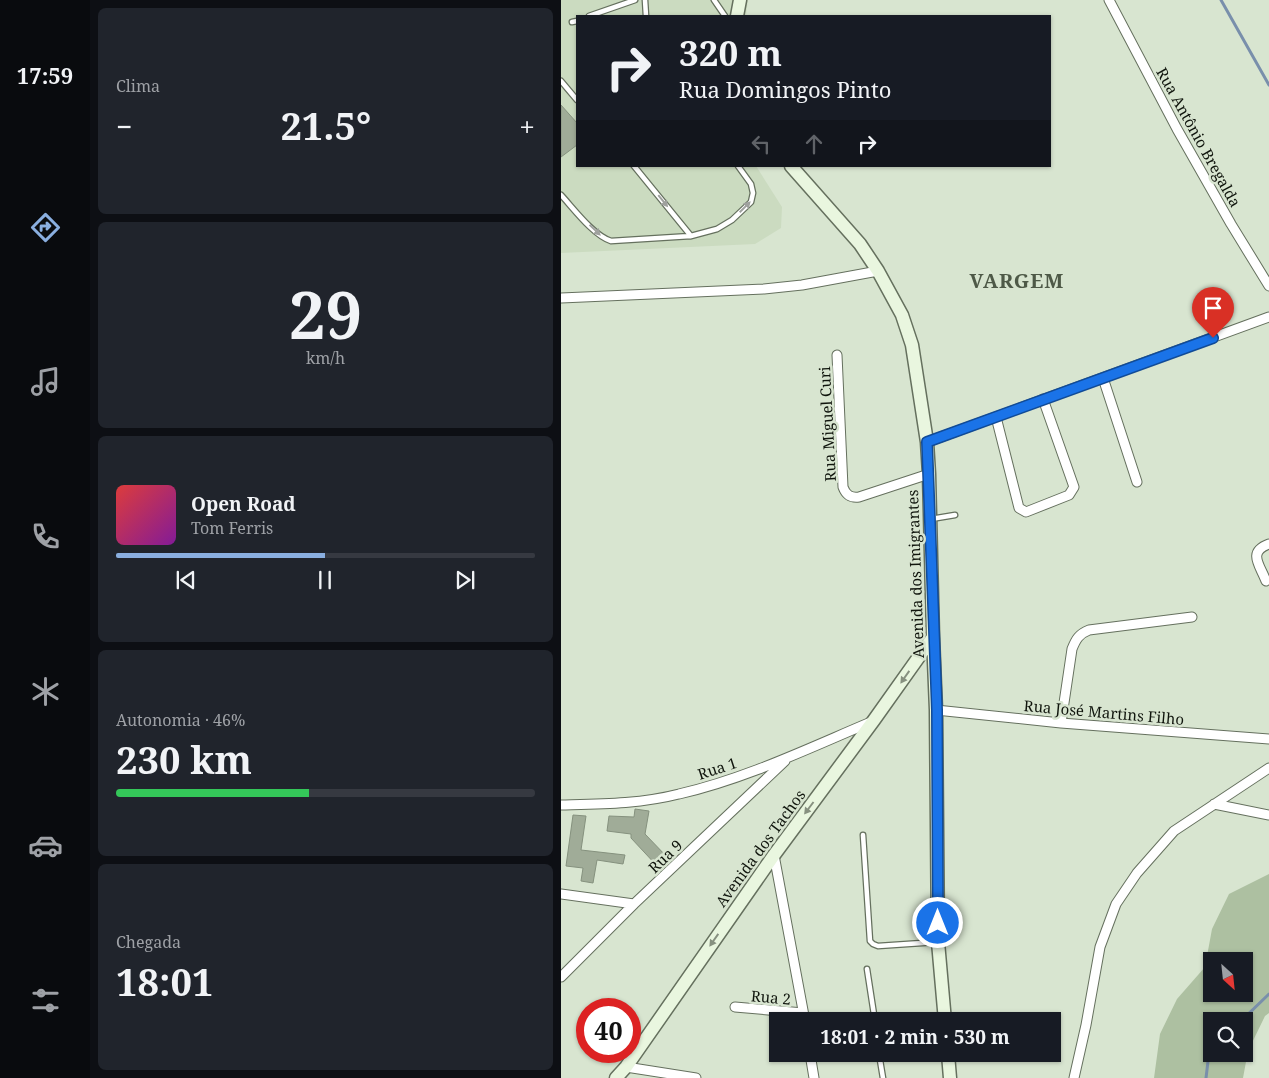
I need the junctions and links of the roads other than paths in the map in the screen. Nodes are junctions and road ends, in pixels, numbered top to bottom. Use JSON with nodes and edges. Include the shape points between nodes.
{"nodes":[{"id":1,"x":635,"y":0,"type":"edge"},
{"id":2,"x":645,"y":0,"type":"edge"},
{"id":3,"x":714,"y":0,"type":"edge"},
{"id":4,"x":740,"y":0,"type":"edge"},
{"id":5,"x":1109,"y":0,"type":"edge"},
{"id":6,"x":592,"y":15,"type":"edge"},
{"id":7,"x":645,"y":15,"type":"edge"},
{"id":8,"x":724,"y":15,"type":"edge"},
{"id":9,"x":737,"y":15,"type":"edge"},
{"id":10,"x":561,"y":81,"type":"edge"},
{"id":11,"x":576,"y":99,"type":"edge"},
{"id":12,"x":635,"y":167,"type":"edge"},
{"id":13,"x":739,"y":167,"type":"edge"},
{"id":14,"x":792,"y":167,"type":"edge"},
{"id":15,"x":561,"y":195,"type":"edge"},
{"id":16,"x":691,"y":236,"type":"junction"},
{"id":17,"x":878,"y":271,"type":"junction"},
{"id":18,"x":1269,"y":286,"type":"edge"},
{"id":19,"x":561,"y":298,"type":"edge"},
{"id":20,"x":1269,"y":317,"type":"edge"},
{"id":21,"x":837,"y":355,"type":"dead end"},
{"id":22,"x":1103,"y":378,"type":"junction"},
{"id":23,"x":1043,"y":399,"type":"junction"},
{"id":24,"x":996,"y":417,"type":"junction"},
{"id":25,"x":927,"y":442,"type":"junction"},
{"id":26,"x":929,"y":474,"type":"junction"},
{"id":27,"x":1137,"y":482,"type":"dead end"},
{"id":28,"x":955,"y":515,"type":"dead end"},
{"id":29,"x":930,"y":520,"type":"junction"},
{"id":30,"x":1269,"y":544,"type":"edge"},
{"id":31,"x":1266,"y":581,"type":"dead end"},
{"id":32,"x":1192,"y":617,"type":"dead end"},
{"id":33,"x":933,"y":637,"type":"junction"},
{"id":34,"x":937,"y":710,"type":"junction"},
{"id":35,"x":874,"y":720,"type":"junction"},
{"id":36,"x":1061,"y":723,"type":"junction"},
{"id":37,"x":1269,"y":739,"type":"edge"},
{"id":38,"x":789,"y":757,"type":"junction"},
{"id":39,"x":1269,"y":768,"type":"edge"},
{"id":40,"x":1214,"y":804,"type":"junction"},
{"id":41,"x":561,"y":805,"type":"edge"},
{"id":42,"x":1269,"y":815,"type":"edge"},
{"id":43,"x":863,"y":835,"type":"dead end"},
{"id":44,"x":774,"y":854,"type":"junction"},
{"id":45,"x":561,"y":894,"type":"edge"},
{"id":46,"x":634,"y":904,"type":"junction"},
{"id":47,"x":938,"y":942,"type":"junction"},
{"id":48,"x":867,"y":968,"type":"dead end"},
{"id":49,"x":561,"y":977,"type":"edge"},
{"id":50,"x":735,"y":1007,"type":"dead end"},
{"id":51,"x":770,"y":1012,"type":"edge"},
{"id":52,"x":803,"y":1012,"type":"edge"},
{"id":53,"x":874,"y":1012,"type":"edge"},
{"id":54,"x":944,"y":1012,"type":"edge"},
{"id":55,"x":811,"y":1062,"type":"edge"},
{"id":56,"x":880,"y":1062,"type":"edge"},
{"id":57,"x":949,"y":1062,"type":"edge"},
{"id":58,"x":626,"y":1067,"type":"junction"},
{"id":59,"x":616,"y":1078,"type":"edge"},
{"id":60,"x":696,"y":1078,"type":"edge"},
{"id":61,"x":814,"y":1078,"type":"edge"},
{"id":62,"x":883,"y":1078,"type":"edge"},
{"id":63,"x":950,"y":1078,"type":"edge"},
{"id":64,"x":1074,"y":1078,"type":"edge"}],
"edges":[{"from":1,"to":6,"type":"lane"},
{"from":2,"to":7,"type":"lane"},
{"from":3,"to":8,"type":"lane"},
{"from":4,"to":9,"type":"street"},
{"from":5,"to":18,"type":"street","name":"Rua Antônio Bregalda","via":[[1177,129]]},
{"from":10,"to":11,"type":"lane"},
{"from":12,"to":16,"type":"lane","one_way":true},
{"from":16,"to":13,"type":"lane","one_way":true,"via":[[717,229],[751,202],[751,184]]},
{"from":14,"to":17,"type":"street","name":"Avenida dos Imigrantes","via":[[860,244]]},
{"from":15,"to":16,"type":"lane","one_way":true,"via":[[604,239]]},
{"from":17,"to":19,"type":"street","via":[[764,289]]},
{"from":17,"to":25,"type":"street","name":"Avenida dos Imigrantes","via":[[902,315],[912,344]]},
{"from":20,"to":22,"type":"street"},
{"from":21,"to":26,"type":"street","name":"Rua Miguel Curi","via":[[843,487],[846,494],[852,498],[859,497]]},
{"from":22,"to":23,"type":"street"},
{"from":22,"to":27,"type":"street"},
{"from":23,"to":24,"type":"street"},
{"from":23,"to":24,"type":"street","via":[[1074,487],[1069,495],[1026,512],[1019,508]]},
{"from":24,"to":25,"type":"street"},
{"from":25,"to":26,"type":"street","name":"Avenida dos Imigrantes"},
{"from":26,"to":29,"type":"street","name":"Avenida dos Imigrantes"},
{"from":28,"to":29,"type":"lane"},
{"from":29,"to":33,"type":"street","name":"Avenida dos Imigrantes"},
{"from":30,"to":31,"type":"street","via":[[1260,547],[1256,557]]},
{"from":32,"to":36,"type":"street","via":[[1080,633],[1072,649]]},
{"from":33,"to":34,"type":"street","name":"Avenida dos Imigrantes"},
{"from":33,"to":35,"type":"street","name":"Avenida dos Tachos","one_way":true},
{"from":34,"to":36,"type":"street","name":"Rua José Martins Filho"},
{"from":34,"to":47,"type":"street","name":"Avenida dos Imigrantes"},
{"from":35,"to":38,"type":"street","name":"Rua 1"},
{"from":35,"to":44,"type":"street","name":"Avenida dos Tachos","one_way":true},
{"from":36,"to":37,"type":"street","name":"Rua José Martins Filho"},
{"from":38,"to":41,"type":"street","name":"Rua 1","via":[[679,794],[634,802]]},
{"from":38,"to":46,"type":"street","name":"Rua 9"},
{"from":39,"to":40,"type":"street"},
{"from":40,"to":42,"type":"street"},
{"from":40,"to":64,"type":"street","via":[[1174,831],[1153,852],[1116,904],[1100,946]]},
{"from":43,"to":47,"type":"lane","via":[[870,941],[878,946]]},
{"from":44,"to":52,"type":"street"},
{"from":44,"to":58,"type":"street","name":"Avenida dos Tachos","one_way":true},
{"from":45,"to":46,"type":"street"},
{"from":46,"to":49,"type":"street","name":"Rua 9"},
{"from":47,"to":54,"type":"street","name":"Avenida dos Imigrantes"},
{"from":48,"to":53,"type":"lane"},
{"from":50,"to":51,"type":"street","name":"Rua 2"},
{"from":55,"to":61,"type":"street"},
{"from":56,"to":62,"type":"lane"},
{"from":57,"to":63,"type":"street"},
{"from":58,"to":59,"type":"street","name":"Avenida dos Tachos"},
{"from":58,"to":60,"type":"street"}]}
